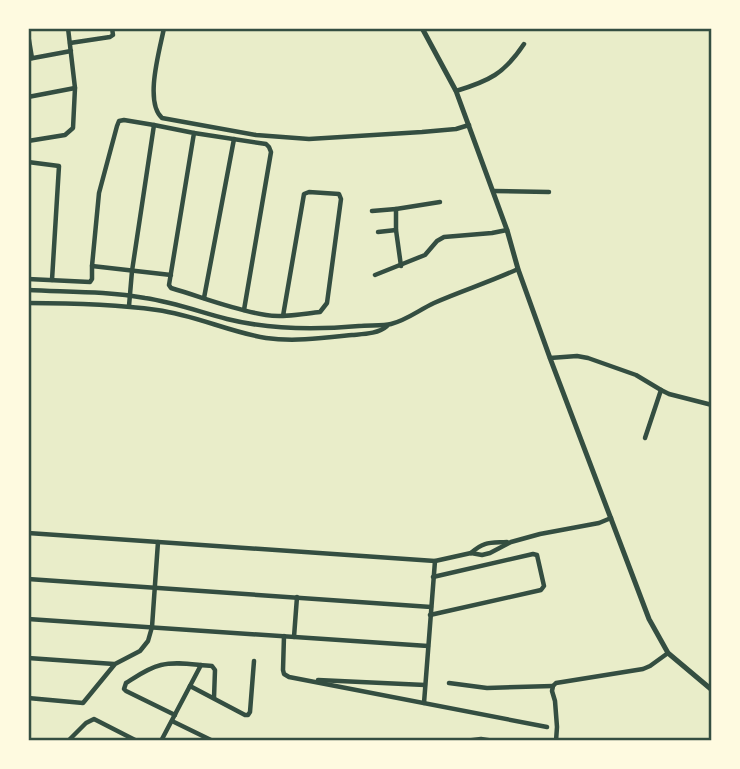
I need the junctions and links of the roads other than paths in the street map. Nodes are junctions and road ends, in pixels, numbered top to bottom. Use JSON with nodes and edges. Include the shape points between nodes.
{"nodes":[{"id":1,"x":68,"y":28,"type":"edge"},
{"id":2,"x":112,"y":28,"type":"edge"},
{"id":3,"x":164,"y":28,"type":"edge"},
{"id":4,"x":422,"y":28,"type":"edge"},
{"id":5,"x":28,"y":34,"type":"edge"},
{"id":6,"x":70,"y":43,"type":"junction"},
{"id":7,"x":524,"y":44,"type":"dead end"},
{"id":8,"x":71,"y":51,"type":"junction"},
{"id":9,"x":30,"y":59,"type":"edge"},
{"id":10,"x":75,"y":88,"type":"junction"},
{"id":11,"x":456,"y":91,"type":"junction"},
{"id":12,"x":28,"y":96,"type":"edge"},
{"id":13,"x":154,"y":125,"type":"junction"},
{"id":14,"x":469,"y":125,"type":"junction"},
{"id":15,"x":194,"y":133,"type":"junction"},
{"id":16,"x":234,"y":139,"type":"junction"},
{"id":17,"x":28,"y":141,"type":"edge"},
{"id":18,"x":28,"y":162,"type":"edge"},
{"id":19,"x":493,"y":191,"type":"junction"},
{"id":20,"x":549,"y":192,"type":"dead end"},
{"id":21,"x":440,"y":202,"type":"dead end"},
{"id":22,"x":396,"y":209,"type":"junction"},
{"id":23,"x":372,"y":211,"type":"dead end"},
{"id":24,"x":396,"y":230,"type":"junction"},
{"id":25,"x":507,"y":230,"type":"junction"},
{"id":26,"x":377,"y":232,"type":"dead end"},
{"id":27,"x":92,"y":266,"type":"junction"},
{"id":28,"x":401,"y":266,"type":"junction"},
{"id":29,"x":518,"y":269,"type":"junction"},
{"id":30,"x":132,"y":271,"type":"junction"},
{"id":31,"x":171,"y":275,"type":"junction"},
{"id":32,"x":375,"y":275,"type":"dead end"},
{"id":33,"x":28,"y":279,"type":"edge"},
{"id":34,"x":51,"y":280,"type":"junction"},
{"id":35,"x":28,"y":290,"type":"edge"},
{"id":36,"x":130,"y":296,"type":"junction"},
{"id":37,"x":204,"y":298,"type":"junction"},
{"id":38,"x":28,"y":303,"type":"edge"},
{"id":39,"x":129,"y":306,"type":"junction"},
{"id":40,"x":244,"y":310,"type":"junction"},
{"id":41,"x":283,"y":316,"type":"junction"},
{"id":42,"x":387,"y":325,"type":"junction"},
{"id":43,"x":550,"y":358,"type":"junction"},
{"id":44,"x":661,"y":390,"type":"junction"},
{"id":45,"x":712,"y":405,"type":"edge"},
{"id":46,"x":646,"y":438,"type":"dead end"},
{"id":47,"x":611,"y":519,"type":"junction"},
{"id":48,"x":28,"y":533,"type":"edge"},
{"id":49,"x":158,"y":542,"type":"junction"},
{"id":50,"x":511,"y":542,"type":"junction"},
{"id":51,"x":471,"y":554,"type":"junction"},
{"id":52,"x":435,"y":561,"type":"junction"},
{"id":53,"x":433,"y":578,"type":"junction"},
{"id":54,"x":28,"y":579,"type":"edge"},
{"id":55,"x":155,"y":587,"type":"junction"},
{"id":56,"x":297,"y":597,"type":"junction"},
{"id":57,"x":431,"y":607,"type":"junction"},
{"id":58,"x":430,"y":615,"type":"junction"},
{"id":59,"x":28,"y":619,"type":"edge"},
{"id":60,"x":152,"y":627,"type":"junction"},
{"id":61,"x":285,"y":636,"type":"junction"},
{"id":62,"x":294,"y":637,"type":"junction"},
{"id":63,"x":428,"y":646,"type":"junction"},
{"id":64,"x":668,"y":653,"type":"junction"},
{"id":65,"x":28,"y":658,"type":"edge"},
{"id":66,"x":254,"y":661,"type":"dead end"},
{"id":67,"x":115,"y":664,"type":"junction"},
{"id":68,"x":201,"y":665,"type":"junction"},
{"id":69,"x":302,"y":679,"type":"junction"},
{"id":70,"x":449,"y":683,"type":"dead end"},
{"id":71,"x":425,"y":685,"type":"junction"},
{"id":72,"x":190,"y":686,"type":"junction"},
{"id":73,"x":553,"y":686,"type":"junction"},
{"id":74,"x":712,"y":690,"type":"edge"},
{"id":75,"x":28,"y":698,"type":"edge"},
{"id":76,"x":214,"y":698,"type":"junction"},
{"id":77,"x":424,"y":703,"type":"junction"},
{"id":78,"x":173,"y":718,"type":"junction"},
{"id":79,"x":547,"y":727,"type":"dead end"},
{"id":80,"x":68,"y":741,"type":"edge"},
{"id":81,"x":137,"y":741,"type":"edge"},
{"id":82,"x":161,"y":741,"type":"edge"},
{"id":83,"x":213,"y":741,"type":"edge"},
{"id":84,"x":465,"y":741,"type":"edge"},
{"id":85,"x":494,"y":741,"type":"edge"},
{"id":86,"x":556,"y":741,"type":"edge"}],
"edges":[{"from":1,"to":6,"type":"street"},
{"from":2,"to":6,"type":"street","via":[[110,37]]},
{"from":3,"to":14,"type":"street","via":[[154,93],[162,118],[256,135],[309,139]]},
{"from":4,"to":11,"type":"street"},
{"from":5,"to":9,"type":"street"},
{"from":6,"to":8,"type":"street"},
{"from":7,"to":11,"type":"street","via":[[494,76]]},
{"from":8,"to":9,"type":"street"},
{"from":8,"to":10,"type":"street"},
{"from":10,"to":12,"type":"street"},
{"from":10,"to":17,"type":"street","via":[[70,132]]},
{"from":11,"to":14,"type":"street"},
{"from":13,"to":15,"type":"street"},
{"from":13,"to":27,"type":"street","via":[[119,121],[99,193]]},
{"from":13,"to":30,"type":"street"},
{"from":14,"to":19,"type":"street"},
{"from":15,"to":16,"type":"street"},
{"from":15,"to":31,"type":"street"},
{"from":16,"to":37,"type":"street"},
{"from":16,"to":40,"type":"street","via":[[266,144],[271,152]]},
{"from":18,"to":34,"type":"street","via":[[59,166]]},
{"from":19,"to":20,"type":"street"},
{"from":19,"to":25,"type":"street"},
{"from":21,"to":22,"type":"street"},
{"from":22,"to":23,"type":"street"},
{"from":22,"to":24,"type":"street"},
{"from":24,"to":26,"type":"street"},
{"from":24,"to":28,"type":"street"},
{"from":25,"to":28,"type":"street","via":[[444,237],[425,255]]},
{"from":25,"to":29,"type":"street"},
{"from":27,"to":30,"type":"street"},
{"from":27,"to":34,"type":"street","via":[[90,282]]},
{"from":28,"to":32,"type":"street"},
{"from":29,"to":42,"type":"street"},
{"from":29,"to":43,"type":"street"},
{"from":30,"to":31,"type":"street"},
{"from":30,"to":36,"type":"street"},
{"from":31,"to":37,"type":"street","via":[[171,288]]},
{"from":33,"to":34,"type":"street"},
{"from":35,"to":36,"type":"street"},
{"from":36,"to":39,"type":"street"},
{"from":36,"to":42,"type":"street","via":[[276,328]]},
{"from":37,"to":40,"type":"street"},
{"from":38,"to":39,"type":"street"},
{"from":39,"to":42,"type":"street","via":[[279,340],[377,332]]},
{"from":40,"to":41,"type":"street"},
{"from":41,"to":41,"type":"street","via":[[304,194],[339,194],[327,303],[320,312]]},
{"from":43,"to":44,"type":"street","via":[[588,358],[636,375]]},
{"from":43,"to":47,"type":"street"},
{"from":44,"to":45,"type":"street"},
{"from":44,"to":46,"type":"street"},
{"from":47,"to":50,"type":"street"},
{"from":47,"to":64,"type":"street","via":[[649,619]]},
{"from":48,"to":49,"type":"street"},
{"from":49,"to":52,"type":"street"},
{"from":49,"to":55,"type":"street"},
{"from":50,"to":51,"type":"street","via":[[490,553]]},
{"from":50,"to":51,"type":"street","via":[[479,545]]},
{"from":51,"to":52,"type":"street"},
{"from":52,"to":53,"type":"street"},
{"from":53,"to":57,"type":"street"},
{"from":53,"to":58,"type":"street","via":[[533,554],[544,586]]},
{"from":54,"to":55,"type":"street"},
{"from":55,"to":56,"type":"street"},
{"from":55,"to":60,"type":"street"},
{"from":56,"to":57,"type":"street"},
{"from":56,"to":62,"type":"street"},
{"from":57,"to":58,"type":"street"},
{"from":58,"to":63,"type":"street"},
{"from":59,"to":60,"type":"street"},
{"from":60,"to":61,"type":"street"},
{"from":60,"to":67,"type":"street","via":[[140,651]]},
{"from":61,"to":62,"type":"street"},
{"from":61,"to":69,"type":"street","via":[[284,674]]},
{"from":62,"to":63,"type":"street"},
{"from":63,"to":71,"type":"street"},
{"from":64,"to":73,"type":"street","via":[[643,669]]},
{"from":64,"to":74,"type":"street"},
{"from":65,"to":67,"type":"street"},
{"from":66,"to":76,"type":"street","via":[[248,715]]},
{"from":67,"to":75,"type":"street","via":[[83,703]]},
{"from":68,"to":72,"type":"street"},
{"from":68,"to":76,"type":"street","via":[[214,667]]},
{"from":68,"to":78,"type":"street","via":[[161,665],[145,670],[124,686]]},
{"from":69,"to":71,"type":"street"},
{"from":69,"to":77,"type":"street"},
{"from":70,"to":73,"type":"street","via":[[487,688]]},
{"from":71,"to":77,"type":"street"},
{"from":72,"to":76,"type":"street"},
{"from":72,"to":78,"type":"street"},
{"from":73,"to":86,"type":"street"},
{"from":77,"to":79,"type":"street"},
{"from":78,"to":82,"type":"street"},
{"from":78,"to":83,"type":"street"},
{"from":80,"to":81,"type":"street","via":[[94,719]]},
{"from":84,"to":85,"type":"street"}]}
